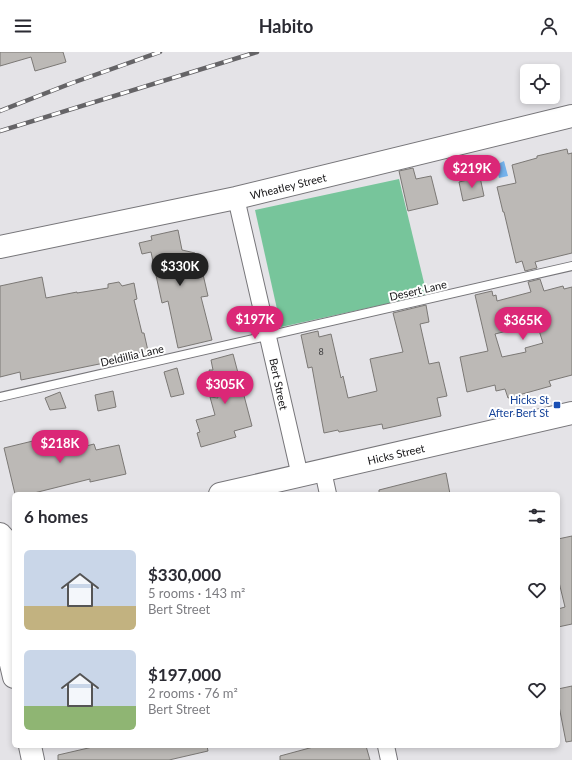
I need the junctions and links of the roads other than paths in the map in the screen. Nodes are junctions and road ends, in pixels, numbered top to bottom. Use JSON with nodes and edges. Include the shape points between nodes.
{"nodes":[{"id":1,"x":572,"y":116,"type":"edge"},
{"id":2,"x":236,"y":198,"type":"junction"},
{"id":3,"x":1,"y":247,"type":"edge"},
{"id":4,"x":572,"y":266,"type":"edge"},
{"id":5,"x":268,"y":335,"type":"junction"},
{"id":6,"x":0,"y":397,"type":"edge"},
{"id":7,"x":572,"y":413,"type":"edge"},
{"id":8,"x":323,"y":471,"type":"junction"},
{"id":9,"x":300,"y":476,"type":"junction"},
{"id":10,"x":229,"y":492,"type":"edge"},
{"id":11,"x":328,"y":492,"type":"edge"},
{"id":12,"x":12,"y":532,"type":"edge"},
{"id":13,"x":0,"y":534,"type":"edge"},
{"id":14,"x":6,"y":563,"type":"edge"},
{"id":15,"x":1,"y":627,"type":"edge"},
{"id":16,"x":12,"y":669,"type":"edge"},
{"id":17,"x":31,"y":748,"type":"edge"},
{"id":18,"x":387,"y":748,"type":"edge"},
{"id":19,"x":34,"y":760,"type":"edge"},
{"id":20,"x":390,"y":760,"type":"edge"}],
"edges":[{"from":1,"to":2,"type":"street","name":"Wheatley Street"},
{"from":2,"to":3,"type":"street","name":"Wheatley Street"},
{"from":2,"to":5,"type":"street","name":"Bert Street"},
{"from":4,"to":5,"type":"lane","name":"Desert Lane"},
{"from":5,"to":6,"type":"lane","name":"Deldillia Lane"},
{"from":5,"to":9,"type":"street","name":"Bert Street"},
{"from":7,"to":8,"type":"street","name":"Hicks Street"},
{"from":8,"to":9,"type":"street","name":"Hicks Street"},
{"from":8,"to":11,"type":"street"},
{"from":9,"to":10,"type":"street","name":"Hicks Street"},
{"from":12,"to":13,"type":"street"},
{"from":13,"to":14,"type":"street","via":[[8,548]]},
{"from":14,"to":15,"type":"street"},
{"from":15,"to":16,"type":"street"},
{"from":17,"to":19,"type":"street"},
{"from":18,"to":20,"type":"street"}]}
